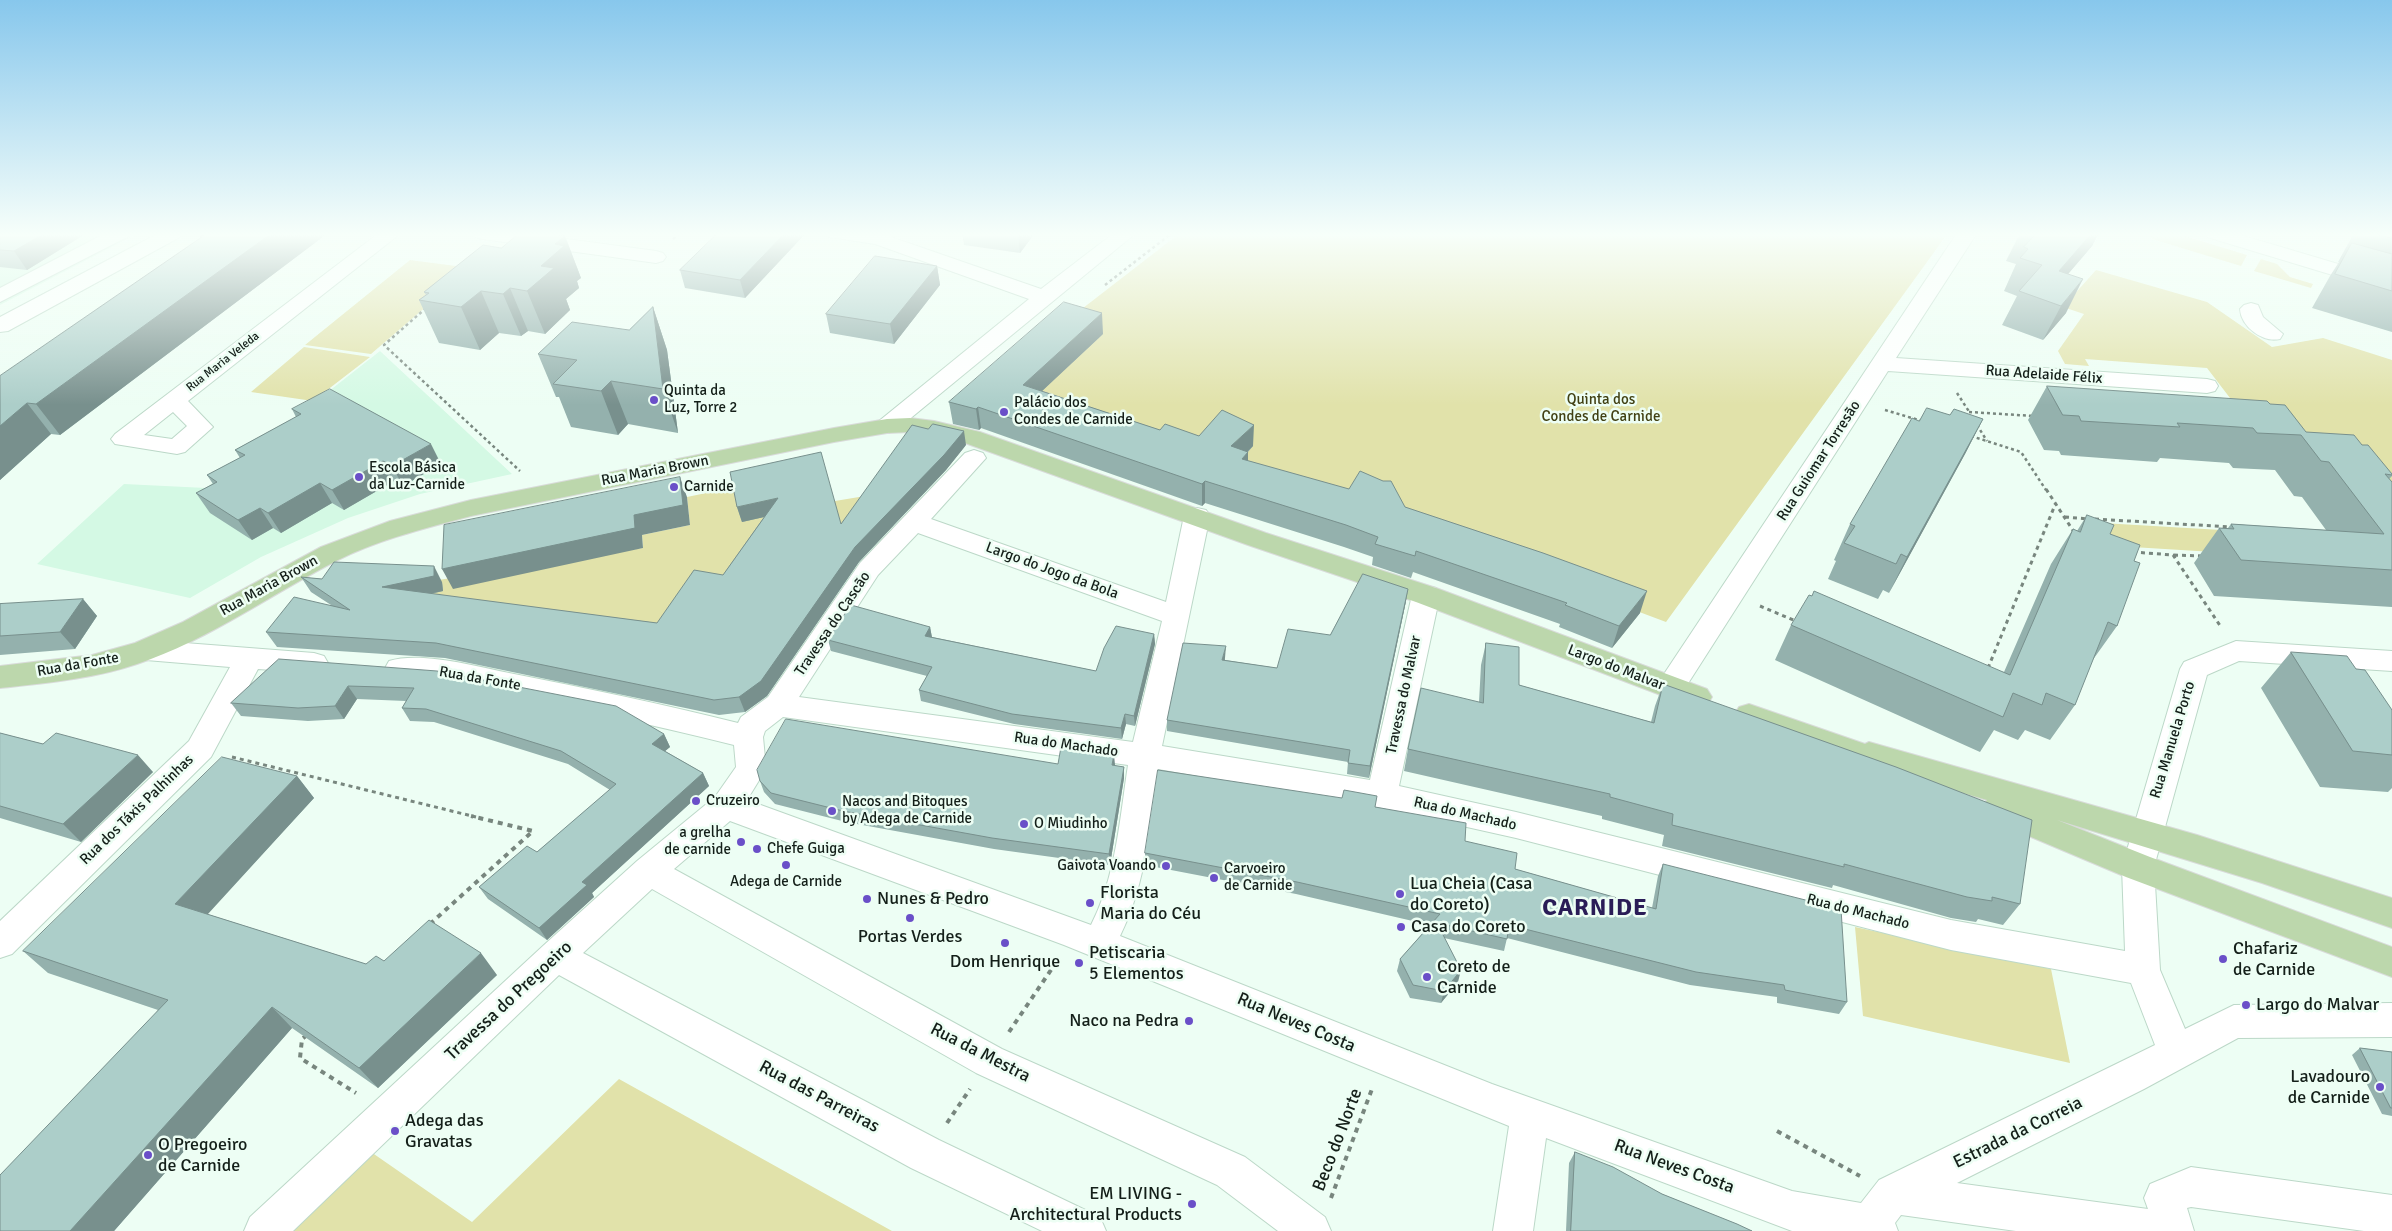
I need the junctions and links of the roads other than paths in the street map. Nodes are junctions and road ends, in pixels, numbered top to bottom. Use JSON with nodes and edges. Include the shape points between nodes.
{"nodes":[{"id":1,"x":66,"y":290,"type":"edge"},
{"id":2,"x":316,"y":290,"type":"edge"},
{"id":3,"x":1026,"y":290,"type":"edge"},
{"id":4,"x":1052,"y":290,"type":"edge"},
{"id":5,"x":1930,"y":290,"type":"edge"},
{"id":6,"x":1044,"y":297,"type":"junction"},
{"id":7,"x":2252,"y":310,"type":"dead end"},
{"id":8,"x":0,"y":326,"type":"edge"},
{"id":9,"x":2272,"y":334,"type":"dead end"},
{"id":10,"x":1882,"y":364,"type":"junction"},
{"id":11,"x":2207,"y":386,"type":"dead end"},
{"id":12,"x":174,"y":400,"type":"dead end"},
{"id":13,"x":887,"y":426,"type":"junction"},
{"id":14,"x":974,"y":458,"type":"dead end"},
{"id":15,"x":1197,"y":516,"type":"junction"},
{"id":16,"x":914,"y":522,"type":"junction"},
{"id":17,"x":1426,"y":595,"type":"junction"},
{"id":18,"x":1178,"y":616,"type":"junction"},
{"id":19,"x":146,"y":650,"type":"junction"},
{"id":20,"x":250,"y":659,"type":"junction"},
{"id":21,"x":2392,"y":660,"type":"edge"},
{"id":22,"x":337,"y":664,"type":"edge"},
{"id":23,"x":376,"y":667,"type":"edge"},
{"id":24,"x":0,"y":677,"type":"edge"},
{"id":25,"x":1670,"y":688,"type":"junction"},
{"id":26,"x":778,"y":705,"type":"junction"},
{"id":27,"x":750,"y":731,"type":"junction"},
{"id":28,"x":1836,"y":745,"type":"junction"},
{"id":29,"x":1145,"y":755,"type":"junction"},
{"id":30,"x":1382,"y":795,"type":"junction"},
{"id":31,"x":726,"y":806,"type":"junction"},
{"id":32,"x":2147,"y":832,"type":"junction"},
{"id":33,"x":2138,"y":867,"type":"junction"},
{"id":34,"x":649,"y":871,"type":"junction"},
{"id":35,"x":2392,"y":913,"type":"edge"},
{"id":36,"x":0,"y":942,"type":"edge"},
{"id":37,"x":1099,"y":943,"type":"junction"},
{"id":38,"x":556,"y":956,"type":"junction"},
{"id":39,"x":2392,"y":962,"type":"edge"},
{"id":40,"x":2143,"y":970,"type":"junction"},
{"id":41,"x":2392,"y":1020,"type":"edge"},
{"id":42,"x":2176,"y":1051,"type":"junction"},
{"id":43,"x":1530,"y":1114,"type":"junction"},
{"id":44,"x":1893,"y":1194,"type":"junction"},
{"id":45,"x":2392,"y":1215,"type":"edge"},
{"id":46,"x":1320,"y":1217,"type":"edge"},
{"id":47,"x":1874,"y":1228,"type":"edge"},
{"id":48,"x":264,"y":1231,"type":"edge"},
{"id":49,"x":1086,"y":1231,"type":"edge"},
{"id":50,"x":1513,"y":1231,"type":"edge"},
{"id":51,"x":2158,"y":1231,"type":"edge"},
{"id":52,"x":2174,"y":1231,"type":"edge"}],
"edges":[{"from":1,"to":8,"type":"street"},
{"from":2,"to":12,"type":"street","name":"Rua Maria Veleda"},
{"from":3,"to":6,"type":"street"},
{"from":4,"to":6,"type":"street","name":"Rua Maria Brown"},
{"from":5,"to":10,"type":"street","name":"Rua Guiomar Torresão"},
{"from":6,"to":13,"type":"street","name":"Rua Maria Brown"},
{"from":7,"to":9,"type":"street","via":[[2257,323]]},
{"from":10,"to":11,"type":"street","name":"Rua Adelaide Félix"},
{"from":10,"to":25,"type":"street","name":"Rua Guiomar Torresão"},
{"from":13,"to":15,"type":"main road","via":[[934,428],[972,437]]},
{"from":13,"to":19,"type":"main road","name":"Rua Maria Brown","via":[[471,508],[368,536],[331,552]]},
{"from":14,"to":16,"type":"street"},
{"from":15,"to":17,"type":"main road"},
{"from":15,"to":18,"type":"street"},
{"from":16,"to":18,"type":"street","name":"Largo do Jogo da Bola"},
{"from":16,"to":26,"type":"street","name":"Travessa do Cascão","via":[[869,569]]},
{"from":17,"to":25,"type":"main road","name":"Largo do Malvar"},
{"from":17,"to":30,"type":"street","name":"Travessa do Malvar"},
{"from":18,"to":29,"type":"street"},
{"from":19,"to":20,"type":"street","name":"Rua da Fonte"},
{"from":19,"to":24,"type":"main road","name":"Rua da Fonte","via":[[80,668]]},
{"from":20,"to":22,"type":"street","name":"Rua da Fonte"},
{"from":20,"to":36,"type":"street","name":"Rua dos Táxis Palhinhas","via":[[200,750]]},
{"from":21,"to":32,"type":"street","name":"Rua Manuela Porto","via":[[2236,650],[2194,669]]},
{"from":23,"to":27,"type":"street","name":"Rua da Fonte","via":[[445,671]]},
{"from":25,"to":28,"type":"main road","name":"Largo do Malvar"},
{"from":26,"to":27,"type":"street","name":"Travessa do Cascão"},
{"from":26,"to":29,"type":"street","name":"Rua do Machado"},
{"from":27,"to":31,"type":"street","name":"Travessa do Pregoeiro","via":[[751,769]]},
{"from":28,"to":32,"type":"main road","name":"Largo do Malvar"},
{"from":28,"to":33,"type":"main road","name":"Largo do Malvar"},
{"from":29,"to":30,"type":"street","name":"Rua do Machado"},
{"from":29,"to":37,"type":"street","via":[[1128,866],[1113,916]]},
{"from":30,"to":40,"type":"street","name":"Rua do Machado","via":[[1951,936]]},
{"from":31,"to":34,"type":"street","name":"Travessa do Pregoeiro"},
{"from":31,"to":37,"type":"street","name":"Rua Neves Costa"},
{"from":32,"to":33,"type":"street"},
{"from":32,"to":35,"type":"main road"},
{"from":33,"to":39,"type":"main road"},
{"from":33,"to":40,"type":"street"},
{"from":34,"to":38,"type":"street","name":"Travessa do Pregoeiro"},
{"from":34,"to":46,"type":"street","name":"Rua da Mestra","via":[[989,1060],[1231,1170]]},
{"from":37,"to":43,"type":"street","name":"Rua Neves Costa","via":[[1383,1059]]},
{"from":38,"to":48,"type":"street","name":"Travessa do Pregoeiro"},
{"from":38,"to":49,"type":"street","name":"Rua das Parreiras","via":[[925,1154]]},
{"from":40,"to":42,"type":"street"},
{"from":41,"to":42,"type":"street","name":"Estrada da Correia","via":[[2234,1022]]},
{"from":42,"to":44,"type":"street","name":"Estrada da Correia","via":[[2123,1081]]},
{"from":43,"to":47,"type":"street","name":"Rua Neves Costa","via":[[1792,1211]]},
{"from":43,"to":50,"type":"street"},
{"from":44,"to":47,"type":"street","name":"Estrada da Correia"},
{"from":44,"to":51,"type":"street"},
{"from":45,"to":52,"type":"street","via":[[2191,1187],[2164,1198]]}]}
